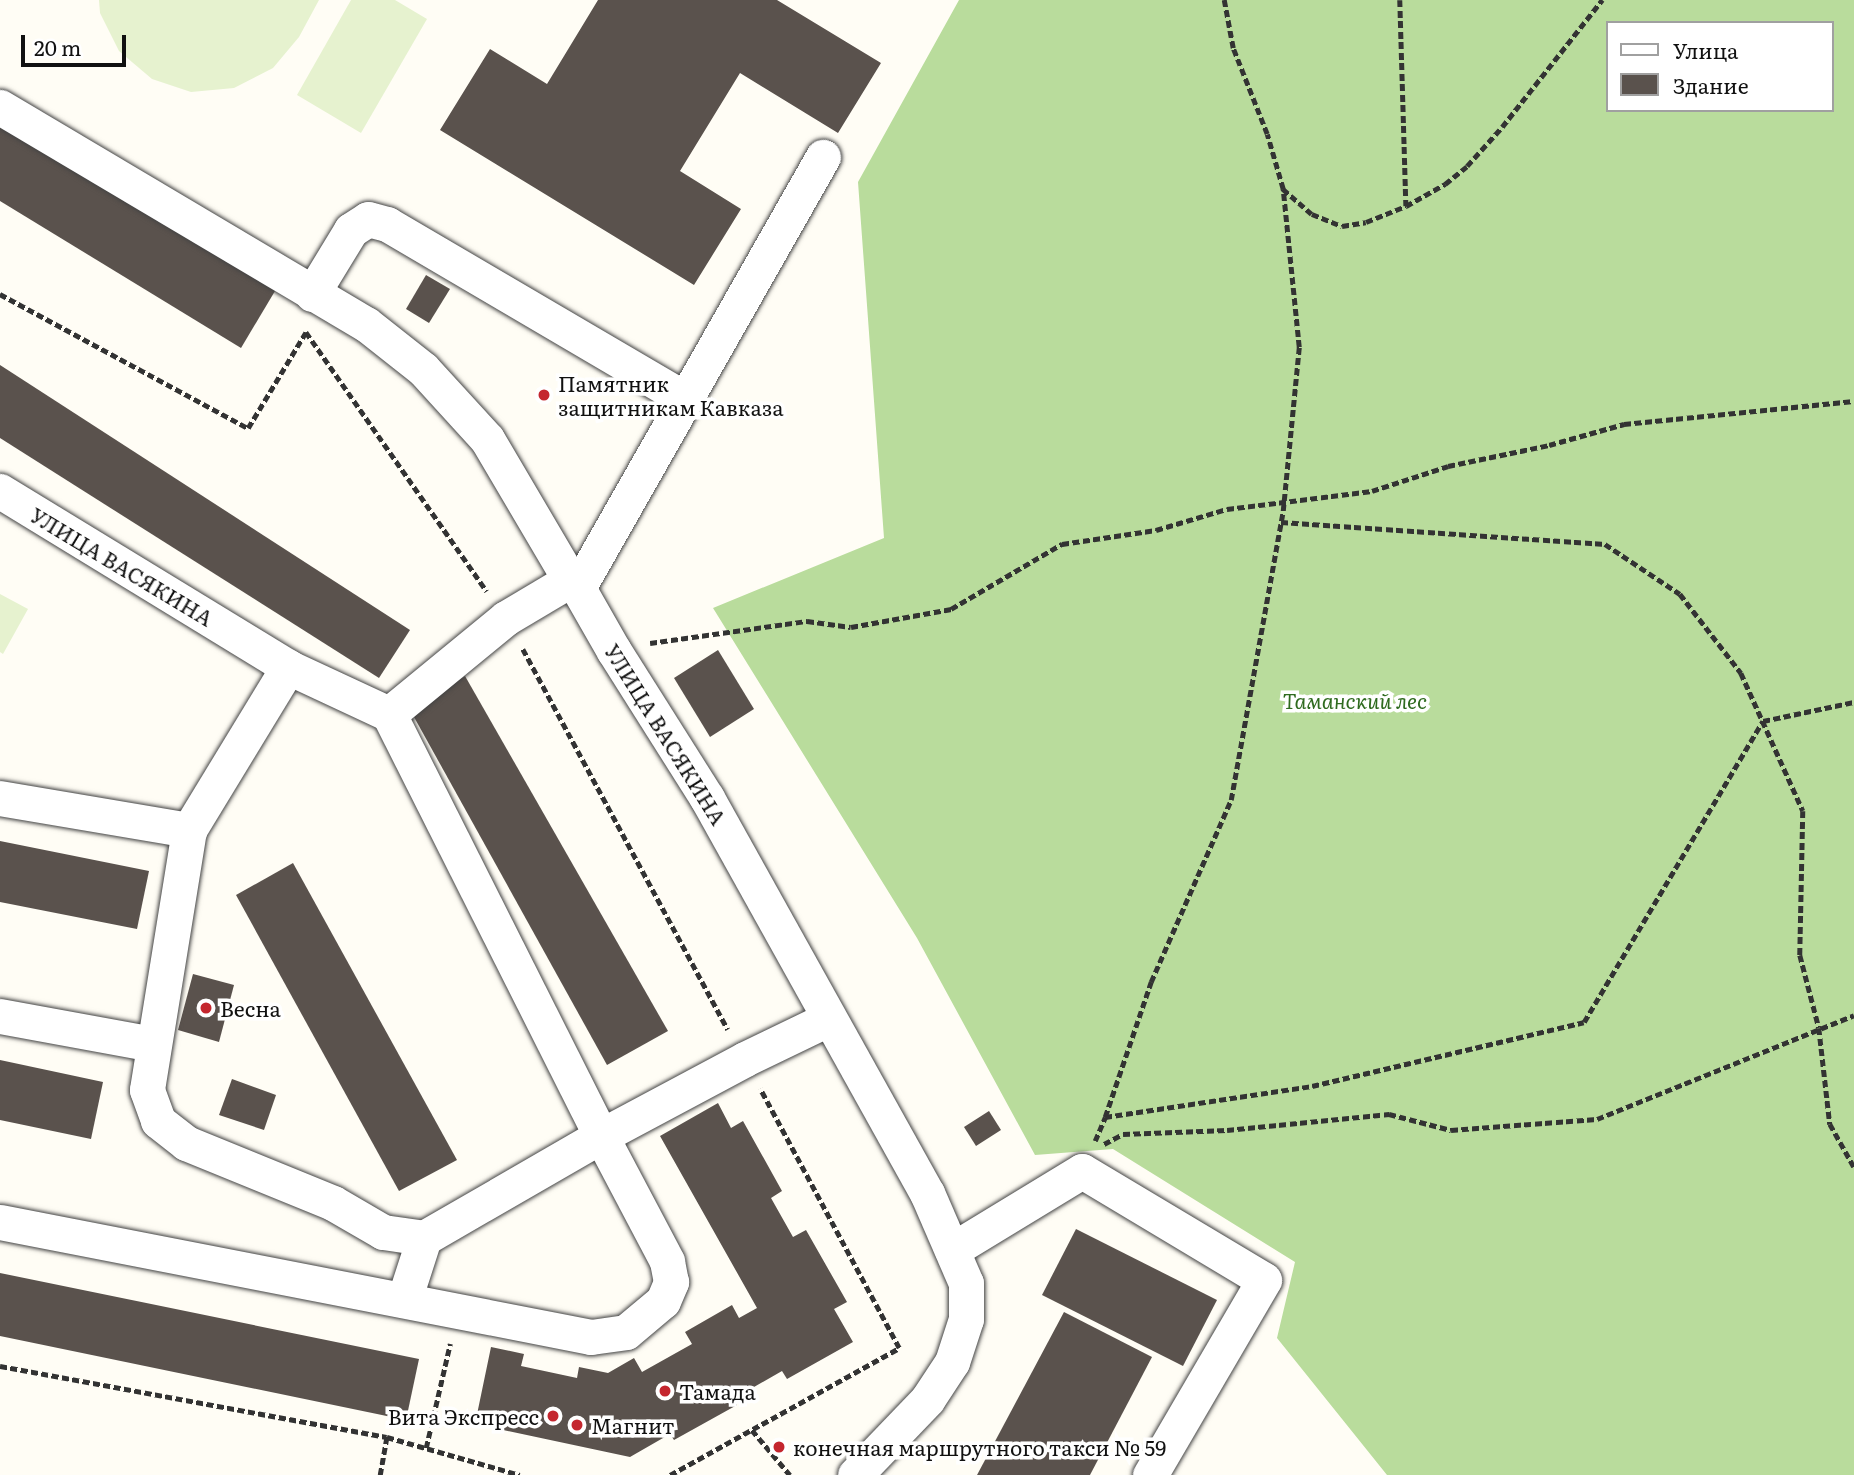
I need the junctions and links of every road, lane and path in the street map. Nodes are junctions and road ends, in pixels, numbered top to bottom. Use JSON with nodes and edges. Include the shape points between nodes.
{"nodes":[{"id":1,"x":1224,"y":0,"type":"edge"},
{"id":2,"x":1400,"y":0,"type":"edge"},
{"id":3,"x":1602,"y":0,"type":"edge"},
{"id":4,"x":0,"y":107,"type":"edge"},
{"id":5,"x":823,"y":157,"type":"dead end"},
{"id":6,"x":1283,"y":189,"type":"junction"},
{"id":7,"x":1406,"y":206,"type":"junction"},
{"id":8,"x":0,"y":294,"type":"edge"},
{"id":9,"x":312,"y":294,"type":"junction"},
{"id":10,"x":685,"y":399,"type":"junction"},
{"id":11,"x":1854,"y":401,"type":"edge"},
{"id":12,"x":0,"y":491,"type":"edge"},
{"id":13,"x":1284,"y":503,"type":"junction"},
{"id":14,"x":1281,"y":522,"type":"junction"},
{"id":15,"x":574,"y":584,"type":"junction"},
{"id":16,"x":506,"y":618,"type":"junction"},
{"id":17,"x":614,"y":650,"type":"junction"},
{"id":18,"x":288,"y":667,"type":"junction"},
{"id":19,"x":1854,"y":702,"type":"edge"},
{"id":20,"x":389,"y":714,"type":"junction"},
{"id":21,"x":1763,"y":721,"type":"junction"},
{"id":22,"x":0,"y":798,"type":"edge"},
{"id":23,"x":189,"y":830,"type":"junction"},
{"id":24,"x":1854,"y":1015,"type":"edge"},
{"id":25,"x":0,"y":1016,"type":"edge"},
{"id":26,"x":828,"y":1019,"type":"junction"},
{"id":27,"x":1819,"y":1028,"type":"junction"},
{"id":28,"x":153,"y":1044,"type":"junction"},
{"id":29,"x":744,"y":1059,"type":"junction"},
{"id":30,"x":1105,"y":1117,"type":"junction"},
{"id":31,"x":601,"y":1136,"type":"junction"},
{"id":32,"x":1854,"y":1167,"type":"edge"},
{"id":33,"x":0,"y":1222,"type":"edge"},
{"id":34,"x":424,"y":1238,"type":"junction"},
{"id":35,"x":952,"y":1251,"type":"junction"},
{"id":36,"x":404,"y":1300,"type":"junction"},
{"id":37,"x":457,"y":1311,"type":"junction"},
{"id":38,"x":0,"y":1366,"type":"edge"},
{"id":39,"x":752,"y":1430,"type":"junction"},
{"id":40,"x":387,"y":1437,"type":"junction"},
{"id":41,"x":426,"y":1448,"type":"junction"},
{"id":42,"x":380,"y":1475,"type":"edge"},
{"id":43,"x":520,"y":1475,"type":"edge"},
{"id":44,"x":671,"y":1475,"type":"edge"},
{"id":45,"x":790,"y":1475,"type":"edge"},
{"id":46,"x":855,"y":1475,"type":"edge"},
{"id":47,"x":1150,"y":1475,"type":"edge"}],
"edges":[{"from":1,"to":6,"type":"path","via":[[1233,48]]},
{"from":2,"to":7,"type":"path"},
{"from":3,"to":7,"type":"path","via":[[1467,166]]},
{"from":4,"to":9,"type":"street","name":"УЛИЦА ВАСЯКИНА"},
{"from":5,"to":10,"type":"street"},
{"from":6,"to":7,"type":"path","via":[[1312,214],[1342,226]]},
{"from":6,"to":13,"type":"path","via":[[1298,347]]},
{"from":8,"to":16,"type":"path","via":[[248,428],[306,332]]},
{"from":9,"to":10,"type":"street","via":[[351,230],[368,219],[387,224]]},
{"from":9,"to":15,"type":"street","name":"УЛИЦА ВАСЯКИНА","via":[[366,324],[423,369],[487,439]]},
{"from":10,"to":15,"type":"street"},
{"from":11,"to":13,"type":"path","via":[[1624,424],[1448,466],[1372,492]]},
{"from":12,"to":18,"type":"street","name":"УЛИЦА ВАСЯКИНА"},
{"from":13,"to":14,"type":"path"},
{"from":13,"to":17,"type":"path","via":[[1227,509],[1156,530],[1062,544],[951,609],[851,627],[807,621],[771,625]]},
{"from":14,"to":21,"type":"path","via":[[1605,544],[1680,594],[1741,673]]},
{"from":14,"to":30,"type":"path","via":[[1231,800],[1151,982]]},
{"from":15,"to":16,"type":"street"},
{"from":15,"to":17,"type":"street","name":"УЛИЦА ВАСЯКИНА"},
{"from":16,"to":20,"type":"street"},
{"from":16,"to":29,"type":"path"},
{"from":17,"to":26,"type":"street","name":"УЛИЦА ВАСЯКИНА","via":[[707,797]]},
{"from":18,"to":20,"type":"street","name":"УЛИЦА ВАСЯКИНА"},
{"from":18,"to":23,"type":"street"},
{"from":19,"to":21,"type":"path"},
{"from":20,"to":31,"type":"street"},
{"from":21,"to":27,"type":"path","via":[[1803,811],[1800,955]]},
{"from":21,"to":30,"type":"path","via":[[1584,1022],[1312,1086]]},
{"from":22,"to":23,"type":"street"},
{"from":23,"to":28,"type":"street"},
{"from":24,"to":27,"type":"path"},
{"from":25,"to":28,"type":"street"},
{"from":26,"to":29,"type":"street"},
{"from":26,"to":35,"type":"street","name":"УЛИЦА ВАСЯКИНА","via":[[927,1193]]},
{"from":27,"to":30,"type":"path","via":[[1597,1119],[1451,1130],[1389,1114],[1227,1130],[1123,1134],[1091,1150]]},
{"from":27,"to":32,"type":"path","via":[[1830,1124]]},
{"from":28,"to":34,"type":"street","via":[[147,1090],[158,1121],[186,1143],[333,1203],[383,1231]]},
{"from":29,"to":31,"type":"street"},
{"from":29,"to":39,"type":"path","via":[[899,1348]]},
{"from":31,"to":34,"type":"street"},
{"from":31,"to":37,"type":"street","via":[[667,1261],[671,1282],[663,1301],[626,1332],[590,1336]]},
{"from":33,"to":36,"type":"street"},
{"from":34,"to":36,"type":"street"},
{"from":35,"to":46,"type":"street","name":"УЛИЦА ВАСЯКИНА","via":[[966,1283],[966,1318],[952,1362],[927,1400]]},
{"from":35,"to":47,"type":"street","via":[[1082,1171],[1264,1280]]},
{"from":36,"to":37,"type":"street"},
{"from":37,"to":41,"type":"path"},
{"from":38,"to":40,"type":"path"},
{"from":39,"to":44,"type":"path"},
{"from":39,"to":45,"type":"path"},
{"from":40,"to":41,"type":"path"},
{"from":40,"to":42,"type":"path"},
{"from":41,"to":43,"type":"path"}]}
